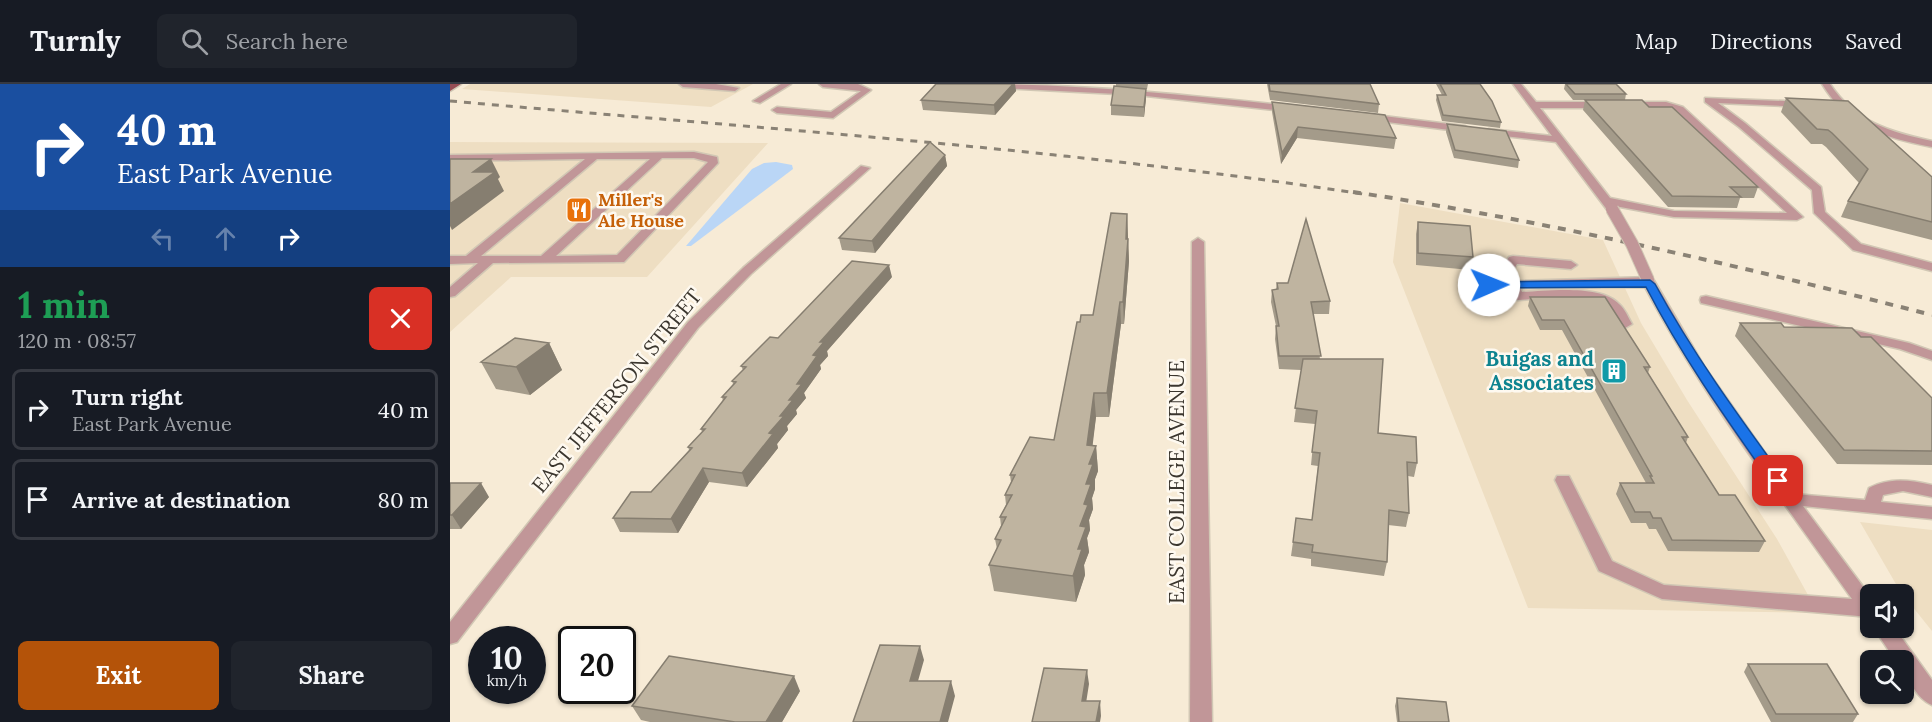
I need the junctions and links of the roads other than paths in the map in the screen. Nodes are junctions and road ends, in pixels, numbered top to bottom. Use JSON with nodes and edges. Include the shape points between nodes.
{"nodes":[{"id":1,"x":457,"y":84,"type":"edge"},
{"id":2,"x":682,"y":84,"type":"edge"},
{"id":3,"x":787,"y":84,"type":"edge"},
{"id":4,"x":823,"y":84,"type":"edge"},
{"id":5,"x":981,"y":84,"type":"edge"},
{"id":6,"x":1517,"y":84,"type":"edge"},
{"id":7,"x":1826,"y":84,"type":"edge"},
{"id":8,"x":717,"y":85,"type":"edge"},
{"id":9,"x":860,"y":86,"type":"edge"},
{"id":10,"x":450,"y":88,"type":"edge"},
{"id":11,"x":735,"y":88,"type":"dead end"},
{"id":12,"x":1657,"y":100,"type":"dead end"},
{"id":13,"x":757,"y":101,"type":"dead end"},
{"id":14,"x":1531,"y":102,"type":"junction"},
{"id":15,"x":1843,"y":108,"type":"junction"},
{"id":16,"x":777,"y":110,"type":"dead end"},
{"id":17,"x":1303,"y":110,"type":"edge"},
{"id":18,"x":1362,"y":117,"type":"edge"},
{"id":19,"x":1561,"y":140,"type":"junction"},
{"id":20,"x":1932,"y":144,"type":"edge"},
{"id":21,"x":595,"y":156,"type":"junction"},
{"id":22,"x":658,"y":156,"type":"junction"},
{"id":23,"x":450,"y":158,"type":"edge"},
{"id":24,"x":865,"y":168,"type":"dead end"},
{"id":25,"x":1609,"y":205,"type":"junction"},
{"id":26,"x":1198,"y":242,"type":"dead end"},
{"id":27,"x":450,"y":260,"type":"edge"},
{"id":28,"x":469,"y":260,"type":"junction"},
{"id":29,"x":490,"y":260,"type":"junction"},
{"id":30,"x":545,"y":260,"type":"junction"},
{"id":31,"x":1571,"y":265,"type":"dead end"},
{"id":32,"x":1932,"y":267,"type":"edge"},
{"id":33,"x":1649,"y":282,"type":"junction"},
{"id":34,"x":1489,"y":285,"type":"dead end"},
{"id":35,"x":1511,"y":285,"type":"junction"},
{"id":36,"x":450,"y":293,"type":"edge"},
{"id":37,"x":1706,"y":300,"type":"dead end"},
{"id":38,"x":1625,"y":324,"type":"edge"},
{"id":39,"x":1932,"y":356,"type":"edge"},
{"id":40,"x":1563,"y":480,"type":"dead end"},
{"id":41,"x":1932,"y":491,"type":"edge"},
{"id":42,"x":1791,"y":499,"type":"junction"},
{"id":43,"x":1872,"y":507,"type":"junction"},
{"id":44,"x":1932,"y":513,"type":"edge"},
{"id":45,"x":1860,"y":595,"type":"edge"},
{"id":46,"x":1860,"y":608,"type":"edge"},
{"id":47,"x":450,"y":636,"type":"edge"},
{"id":48,"x":1891,"y":638,"type":"edge"},
{"id":49,"x":1932,"y":696,"type":"edge"},
{"id":50,"x":1201,"y":722,"type":"edge"}],
"edges":[{"from":1,"to":10,"type":"main road"},
{"from":2,"to":8,"type":"street"},
{"from":3,"to":13,"type":"street"},
{"from":4,"to":9,"type":"street"},
{"from":5,"to":17,"type":"street","via":[[1197,95]]},
{"from":6,"to":14,"type":"street"},
{"from":7,"to":15,"type":"street"},
{"from":8,"to":11,"type":"street"},
{"from":9,"to":16,"type":"street","via":[[867,90],[833,115]]},
{"from":12,"to":14,"type":"street"},
{"from":14,"to":19,"type":"street"},
{"from":14,"to":25,"type":"street","via":[[1666,105],[1680,109],[1797,217],[1674,214]]},
{"from":15,"to":20,"type":"street","via":[[1899,137]]},
{"from":15,"to":32,"type":"street","via":[[1708,100],[1817,189],[1820,213],[1857,247]]},
{"from":18,"to":19,"type":"street"},
{"from":19,"to":25,"type":"street"},
{"from":21,"to":22,"type":"street"},
{"from":21,"to":23,"type":"street"},
{"from":21,"to":28,"type":"street"},
{"from":22,"to":30,"type":"street"},
{"from":22,"to":30,"type":"street","via":[[707,156],[713,163],[620,259]]},
{"from":24,"to":47,"type":"street","name":"EAST JEFFERSON STREET","via":[[747,271],[693,325]]},
{"from":25,"to":33,"type":"street","bridge":true},
{"from":26,"to":50,"type":"street","name":"EAST COLLEGE AVENUE"},
{"from":27,"to":28,"type":"street"},
{"from":28,"to":29,"type":"street"},
{"from":29,"to":30,"type":"street"},
{"from":29,"to":36,"type":"street"},
{"from":31,"to":35,"type":"street","via":[[1513,260],[1505,274]]},
{"from":33,"to":35,"type":"street"},
{"from":33,"to":42,"type":"street","via":[[1711,388]]},
{"from":34,"to":35,"type":"street"},
{"from":35,"to":38,"type":"street","via":[[1518,296],[1585,295],[1602,299],[1615,307]]},
{"from":37,"to":39,"type":"street"},
{"from":40,"to":46,"type":"street","via":[[1605,566],[1662,592]]},
{"from":41,"to":43,"type":"street","via":[[1882,488],[1875,492]]},
{"from":42,"to":43,"type":"street"},
{"from":42,"to":45,"type":"street"},
{"from":43,"to":44,"type":"street"},
{"from":48,"to":49,"type":"street"}]}
